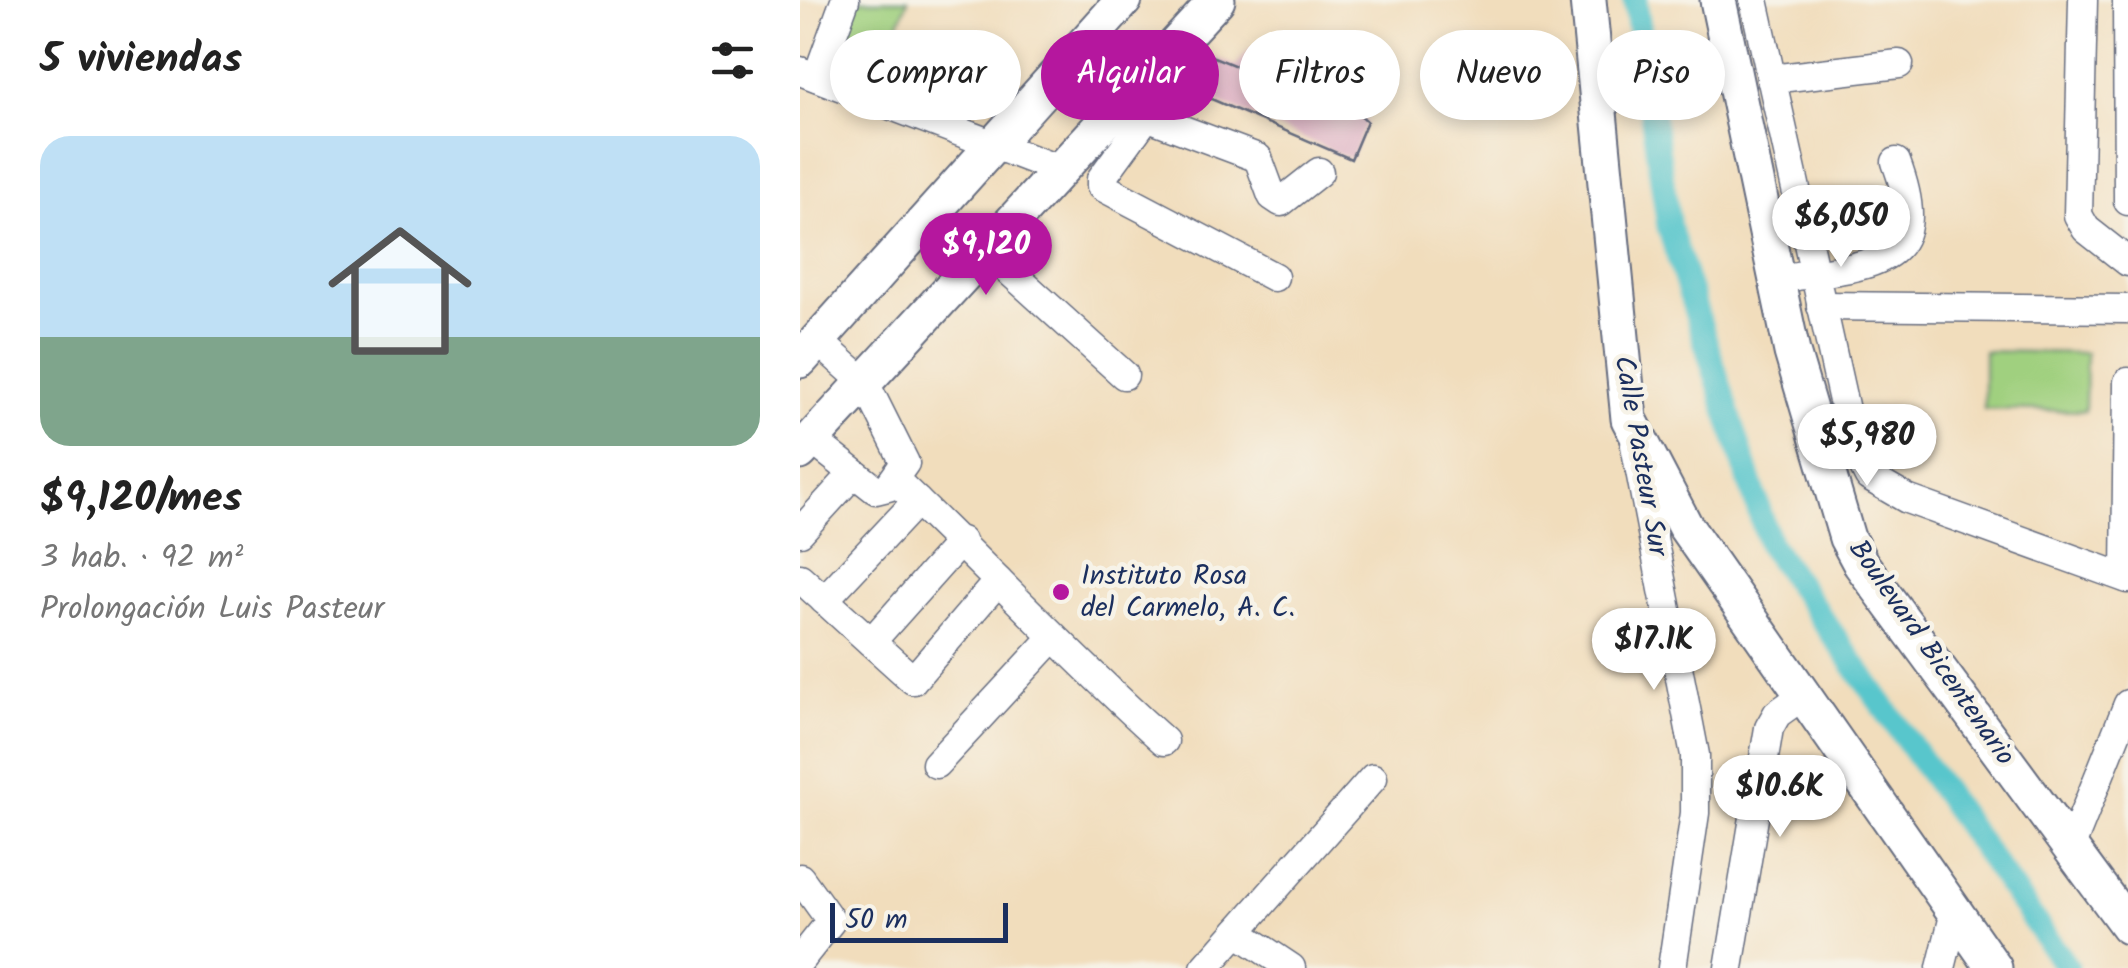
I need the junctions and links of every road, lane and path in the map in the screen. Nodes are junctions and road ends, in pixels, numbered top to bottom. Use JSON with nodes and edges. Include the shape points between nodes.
{"nodes":[{"id":1,"x":844,"y":0,"type":"edge"},
{"id":2,"x":1124,"y":0,"type":"edge"},
{"id":3,"x":1217,"y":0,"type":"edge"},
{"id":4,"x":1588,"y":0,"type":"edge"},
{"id":5,"x":1718,"y":0,"type":"edge"},
{"id":6,"x":1754,"y":0,"type":"edge"},
{"id":7,"x":2083,"y":0,"type":"edge"},
{"id":8,"x":2127,"y":0,"type":"edge"},
{"id":9,"x":2128,"y":24,"type":"edge"},
{"id":10,"x":1194,"y":30,"type":"edge"},
{"id":11,"x":1900,"y":64,"type":"dead end"},
{"id":12,"x":808,"y":74,"type":"edge"},
{"id":13,"x":1771,"y":79,"type":"junction"},
{"id":14,"x":1122,"y":120,"type":"edge"},
{"id":15,"x":1129,"y":120,"type":"edge"},
{"id":16,"x":1157,"y":120,"type":"edge"},
{"id":17,"x":994,"y":142,"type":"junction"},
{"id":18,"x":1896,"y":162,"type":"dead end"},
{"id":19,"x":1060,"y":170,"type":"junction"},
{"id":20,"x":1319,"y":172,"type":"dead end"},
{"id":21,"x":2128,"y":201,"type":"edge"},
{"id":22,"x":986,"y":250,"type":"junction"},
{"id":23,"x":2128,"y":262,"type":"edge"},
{"id":24,"x":1813,"y":274,"type":"junction"},
{"id":25,"x":1274,"y":277,"type":"dead end"},
{"id":26,"x":1775,"y":279,"type":"junction"},
{"id":27,"x":1821,"y":306,"type":"junction"},
{"id":28,"x":2128,"y":308,"type":"edge"},
{"id":29,"x":809,"y":350,"type":"edge"},
{"id":30,"x":1124,"y":374,"type":"dead end"},
{"id":31,"x":2128,"y":382,"type":"edge"},
{"id":32,"x":864,"y":383,"type":"junction"},
{"id":33,"x":1630,"y":419,"type":"junction"},
{"id":34,"x":806,"y":446,"type":"edge"},
{"id":35,"x":853,"y":474,"type":"junction"},
{"id":36,"x":895,"y":480,"type":"junction"},
{"id":37,"x":917,"y":501,"type":"junction"},
{"id":38,"x":800,"y":532,"type":"edge"},
{"id":39,"x":962,"y":541,"type":"junction"},
{"id":40,"x":800,"y":578,"type":"edge"},
{"id":41,"x":2127,"y":578,"type":"edge"},
{"id":42,"x":998,"y":581,"type":"junction"},
{"id":43,"x":824,"y":600,"type":"junction"},
{"id":44,"x":1052,"y":638,"type":"junction"},
{"id":45,"x":870,"y":642,"type":"junction"},
{"id":46,"x":1804,"y":694,"type":"junction"},
{"id":47,"x":2128,"y":704,"type":"edge"},
{"id":48,"x":2122,"y":733,"type":"edge"},
{"id":49,"x":1164,"y":741,"type":"dead end"},
{"id":50,"x":936,"y":764,"type":"dead end"},
{"id":51,"x":1373,"y":778,"type":"dead end"},
{"id":52,"x":2071,"y":846,"type":"junction"},
{"id":53,"x":800,"y":878,"type":"edge"},
{"id":54,"x":1954,"y":912,"type":"junction"},
{"id":55,"x":2128,"y":926,"type":"edge"},
{"id":56,"x":1237,"y":932,"type":"junction"},
{"id":57,"x":800,"y":960,"type":"edge"},
{"id":58,"x":1205,"y":968,"type":"edge"},
{"id":59,"x":1291,"y":968,"type":"edge"},
{"id":60,"x":1672,"y":968,"type":"edge"},
{"id":61,"x":1729,"y":968,"type":"edge"},
{"id":62,"x":1941,"y":968,"type":"edge"},
{"id":63,"x":1994,"y":968,"type":"edge"}],
"edges":[{"from":1,"to":12,"type":"street"},
{"from":2,"to":17,"type":"main road"},
{"from":3,"to":10,"type":"main road"},
{"from":4,"to":33,"type":"main road","name":"Calle Pasteur Sur"},
{"from":5,"to":26,"type":"main road","name":"Boulevard Bicentenario"},
{"from":6,"to":13,"type":"street"},
{"from":7,"to":23,"type":"street","via":[[2078,216]]},
{"from":8,"to":9,"type":"street"},
{"from":9,"to":21,"type":"street"},
{"from":11,"to":13,"type":"street"},
{"from":12,"to":17,"type":"street"},
{"from":13,"to":24,"type":"street"},
{"from":14,"to":19,"type":"main road"},
{"from":15,"to":25,"type":"street","via":[[1101,186]]},
{"from":16,"to":20,"type":"street","via":[[1258,158],[1276,200],[1286,202]]},
{"from":17,"to":19,"type":"street"},
{"from":17,"to":29,"type":"main road"},
{"from":18,"to":24,"type":"street","via":[[1911,201],[1906,237],[1884,259]]},
{"from":19,"to":22,"type":"main road"},
{"from":22,"to":30,"type":"street"},
{"from":22,"to":32,"type":"main road"},
{"from":24,"to":26,"type":"street"},
{"from":24,"to":27,"type":"street"},
{"from":26,"to":52,"type":"main road","name":"Boulevard Bicentenario","via":[[1847,538]]},
{"from":27,"to":28,"type":"street"},
{"from":27,"to":41,"type":"street","via":[[1852,446],[1869,477],[1907,499]]},
{"from":29,"to":32,"type":"street"},
{"from":31,"to":41,"type":"street"},
{"from":32,"to":34,"type":"main road"},
{"from":32,"to":36,"type":"street","via":[[904,463]]},
{"from":33,"to":46,"type":"main road","via":[[1686,526]]},
{"from":33,"to":60,"type":"street","name":"Calle Pasteur Sur","via":[[1695,755],[1695,813]]},
{"from":34,"to":35,"type":"street"},
{"from":35,"to":36,"type":"street","via":[[876,490]]},
{"from":35,"to":38,"type":"street"},
{"from":36,"to":37,"type":"street"},
{"from":37,"to":39,"type":"street"},
{"from":37,"to":43,"type":"street"},
{"from":39,"to":42,"type":"street"},
{"from":39,"to":45,"type":"street"},
{"from":40,"to":43,"type":"street"},
{"from":42,"to":44,"type":"street"},
{"from":42,"to":45,"type":"street","via":[[913,680]]},
{"from":43,"to":45,"type":"street"},
{"from":44,"to":49,"type":"street"},
{"from":44,"to":50,"type":"street"},
{"from":46,"to":54,"type":"main road"},
{"from":46,"to":61,"type":"street","via":[[1769,728]]},
{"from":47,"to":48,"type":"street"},
{"from":48,"to":52,"type":"street"},
{"from":51,"to":56,"type":"street"},
{"from":52,"to":55,"type":"main road","name":"Boulevard Bicentenario"},
{"from":53,"to":57,"type":"street","via":[[831,920]]},
{"from":54,"to":62,"type":"street"},
{"from":54,"to":63,"type":"main road"},
{"from":56,"to":58,"type":"street"},
{"from":56,"to":59,"type":"street"}]}
